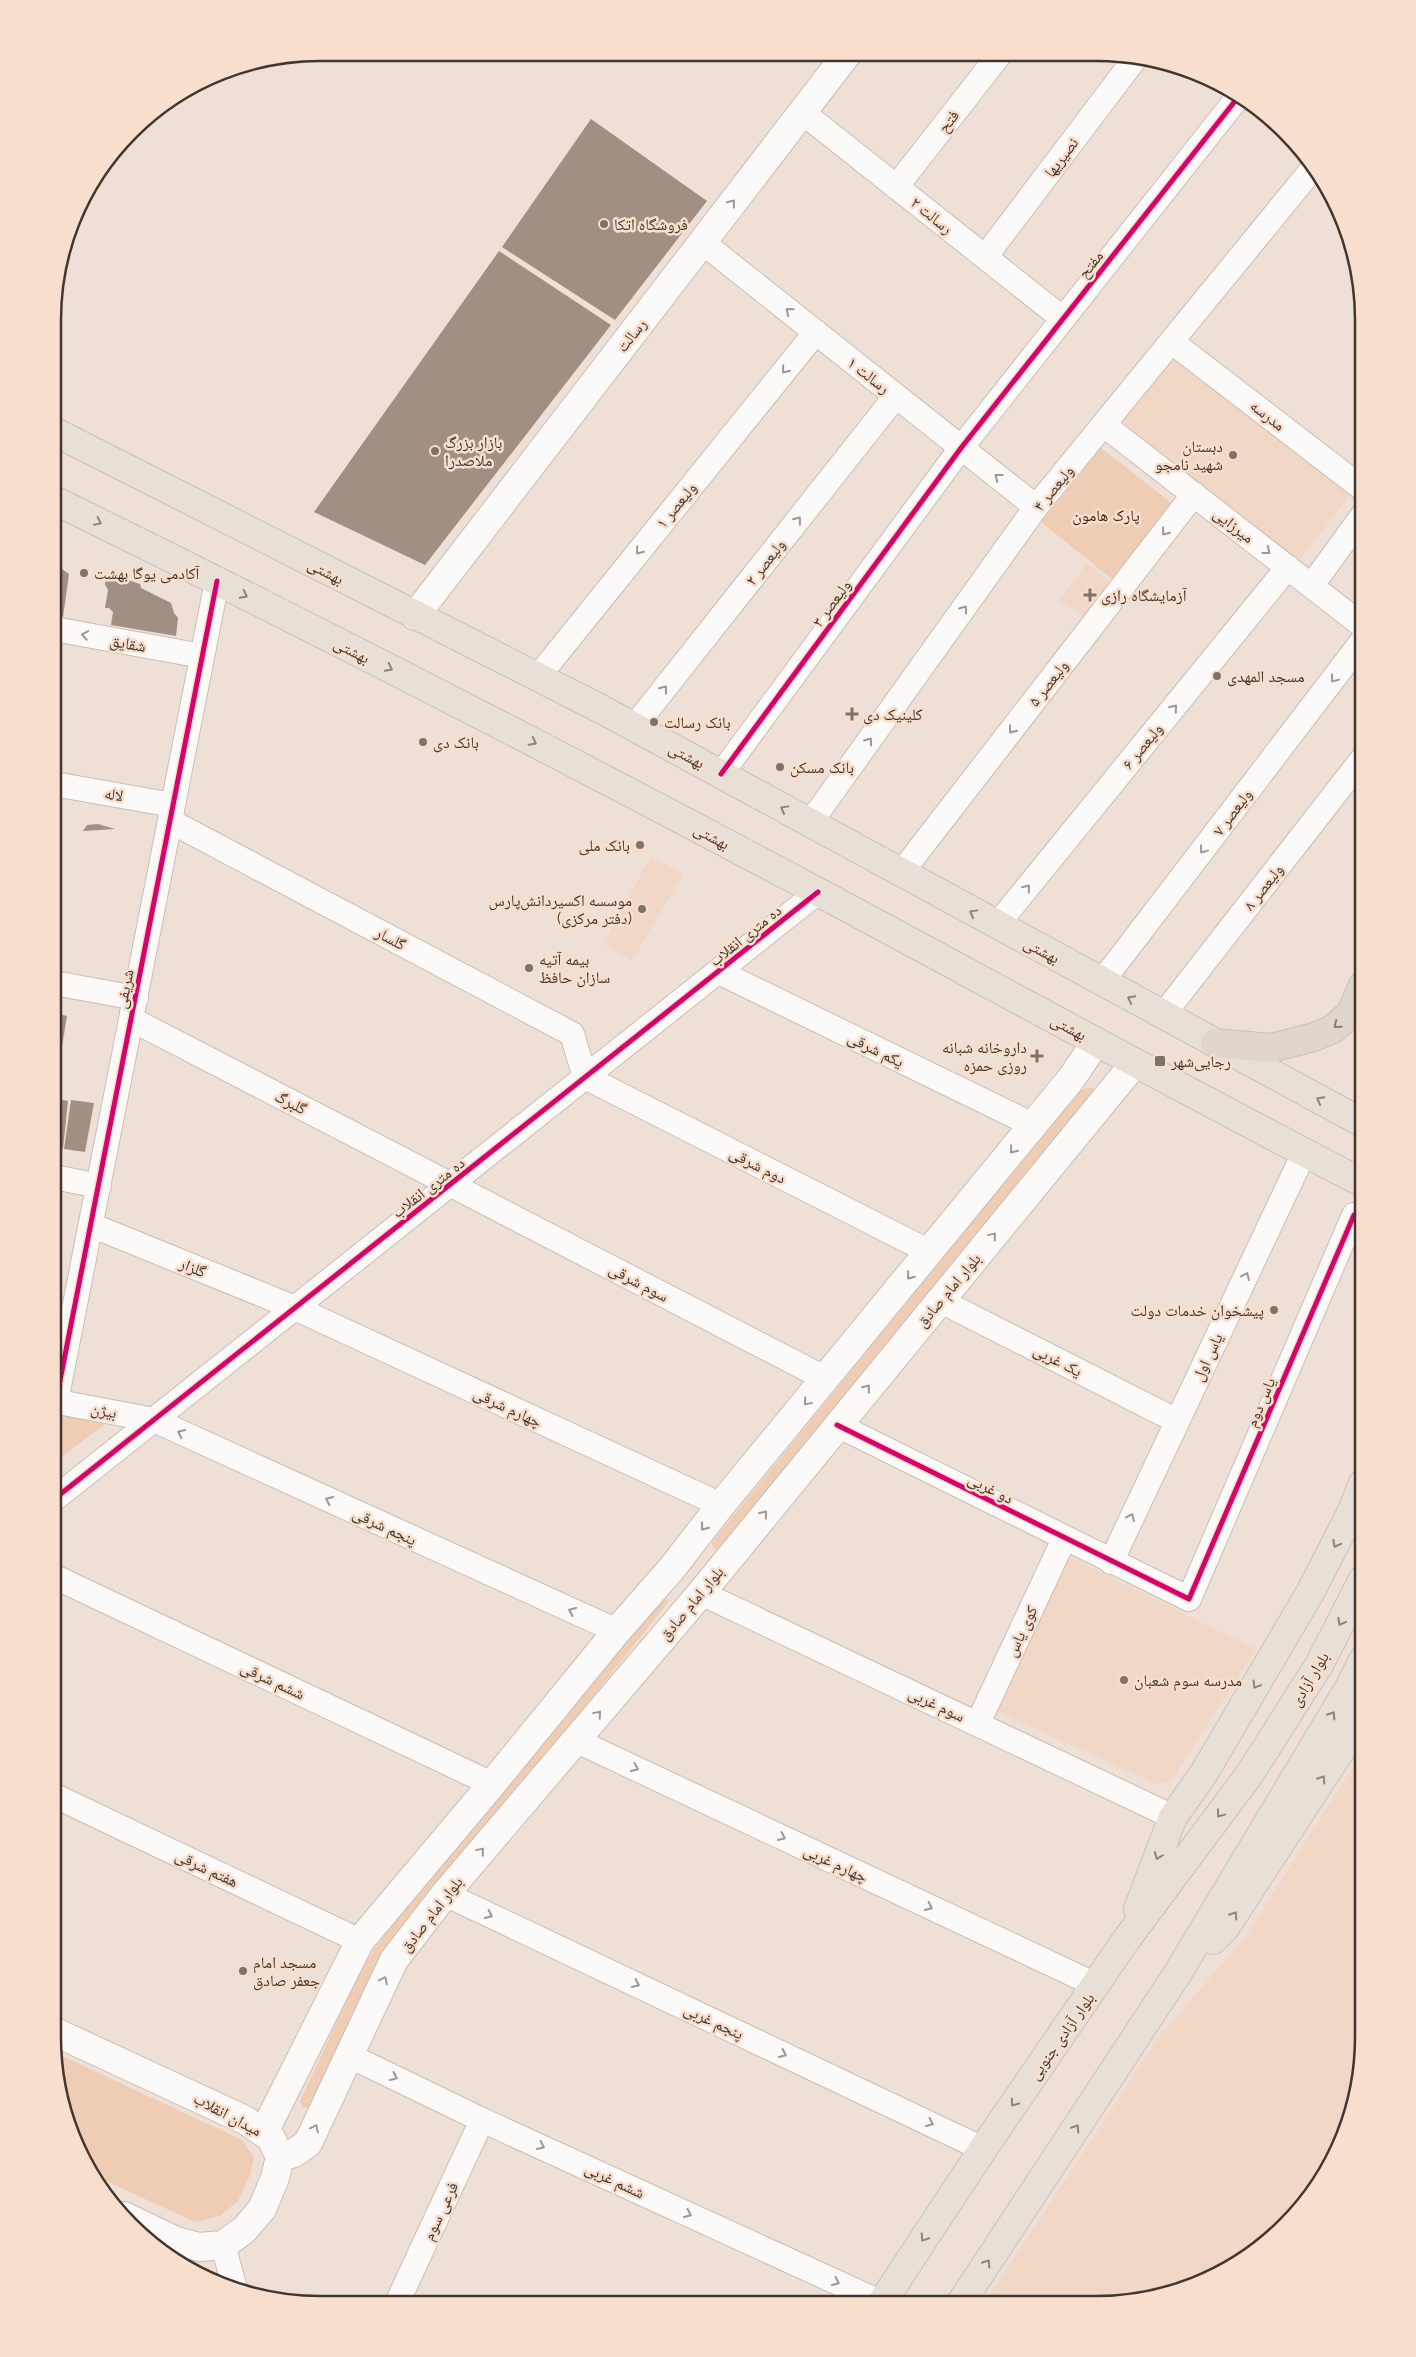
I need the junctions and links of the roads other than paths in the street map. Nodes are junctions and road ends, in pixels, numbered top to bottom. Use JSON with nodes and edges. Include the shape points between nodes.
{"nodes":[{"id":1,"x":841,"y":61,"type":"edge"},
{"id":2,"x":995,"y":61,"type":"edge"},
{"id":3,"x":1132,"y":63,"type":"edge"},
{"id":4,"x":1234,"y":102,"type":"edge"},
{"id":5,"x":802,"y":112,"type":"junction"},
{"id":6,"x":1309,"y":173,"type":"edge"},
{"id":7,"x":896,"y":187,"type":"junction"},
{"id":8,"x":702,"y":242,"type":"junction"},
{"id":9,"x":985,"y":257,"type":"junction"},
{"id":10,"x":1062,"y":318,"type":"junction"},
{"id":11,"x":816,"y":332,"type":"junction"},
{"id":12,"x":1172,"y":342,"type":"junction"},
{"id":13,"x":896,"y":396,"type":"junction"},
{"id":14,"x":1104,"y":425,"type":"junction"},
{"id":15,"x":61,"y":435,"type":"edge"},
{"id":16,"x":961,"y":448,"type":"junction"},
{"id":17,"x":1355,"y":482,"type":"edge"},
{"id":18,"x":1194,"y":494,"type":"junction"},
{"id":19,"x":61,"y":503,"type":"edge"},
{"id":20,"x":1036,"y":507,"type":"junction"},
{"id":21,"x":1355,"y":526,"type":"edge"},
{"id":22,"x":1288,"y":567,"type":"junction"},
{"id":23,"x":217,"y":581,"type":"junction"},
{"id":24,"x":1312,"y":585,"type":"junction"},
{"id":25,"x":415,"y":616,"type":"junction"},
{"id":26,"x":1355,"y":620,"type":"edge"},
{"id":27,"x":61,"y":630,"type":"edge"},
{"id":28,"x":1355,"y":650,"type":"edge"},
{"id":29,"x":202,"y":656,"type":"junction"},
{"id":30,"x":536,"y":678,"type":"junction"},
{"id":31,"x":634,"y":727,"type":"junction"},
{"id":32,"x":1355,"y":768,"type":"edge"},
{"id":33,"x":721,"y":774,"type":"junction"},
{"id":34,"x":61,"y":786,"type":"edge"},
{"id":35,"x":172,"y":813,"type":"junction"},
{"id":36,"x":810,"y":823,"type":"junction"},
{"id":37,"x":901,"y":873,"type":"junction"},
{"id":38,"x":818,"y":892,"type":"junction"},
{"id":39,"x":996,"y":926,"type":"junction"},
{"id":40,"x":719,"y":972,"type":"junction"},
{"id":41,"x":1101,"y":983,"type":"junction"},
{"id":42,"x":61,"y":985,"type":"edge"},
{"id":43,"x":1355,"y":1004,"type":"edge"},
{"id":44,"x":133,"y":1008,"type":"junction"},
{"id":45,"x":1162,"y":1016,"type":"junction"},
{"id":46,"x":1096,"y":1042,"type":"junction"},
{"id":47,"x":1214,"y":1043,"type":"junction"},
{"id":48,"x":1134,"y":1064,"type":"junction"},
{"id":49,"x":586,"y":1078,"type":"junction"},
{"id":50,"x":1071,"y":1079,"type":"junction"},
{"id":51,"x":1108,"y":1098,"type":"junction"},
{"id":52,"x":1355,"y":1119,"type":"edge"},
{"id":53,"x":1033,"y":1125,"type":"junction"},
{"id":54,"x":1304,"y":1152,"type":"junction"},
{"id":55,"x":61,"y":1179,"type":"edge"},
{"id":56,"x":1355,"y":1179,"type":"edge"},
{"id":57,"x":452,"y":1184,"type":"junction"},
{"id":58,"x":98,"y":1186,"type":"junction"},
{"id":59,"x":1354,"y":1215,"type":"dead end"},
{"id":60,"x":91,"y":1225,"type":"junction"},
{"id":61,"x":930,"y":1252,"type":"junction"},
{"id":62,"x":939,"y":1300,"type":"junction"},
{"id":63,"x":295,"y":1308,"type":"junction"},
{"id":64,"x":61,"y":1372,"type":"edge"},
{"id":65,"x":826,"y":1380,"type":"junction"},
{"id":66,"x":61,"y":1402,"type":"edge"},
{"id":67,"x":154,"y":1420,"type":"junction"},
{"id":68,"x":1177,"y":1421,"type":"junction"},
{"id":69,"x":837,"y":1425,"type":"junction"},
{"id":70,"x":61,"y":1494,"type":"edge"},
{"id":71,"x":721,"y":1505,"type":"junction"},
{"id":72,"x":1355,"y":1505,"type":"edge"},
{"id":73,"x":1064,"y":1539,"type":"junction"},
{"id":74,"x":1110,"y":1562,"type":"junction"},
{"id":75,"x":673,"y":1567,"type":"junction"},
{"id":76,"x":61,"y":1580,"type":"edge"},
{"id":77,"x":701,"y":1593,"type":"junction"},
{"id":78,"x":1355,"y":1595,"type":"edge"},
{"id":79,"x":1189,"y":1599,"type":"joint"},
{"id":80,"x":617,"y":1631,"type":"junction"},
{"id":81,"x":1355,"y":1676,"type":"edge"},
{"id":82,"x":978,"y":1723,"type":"junction"},
{"id":83,"x":1355,"y":1728,"type":"edge"},
{"id":84,"x":575,"y":1740,"type":"junction"},
{"id":85,"x":1249,"y":1775,"type":"joint"},
{"id":86,"x":492,"y":1784,"type":"junction"},
{"id":87,"x":61,"y":1798,"type":"edge"},
{"id":88,"x":1174,"y":1817,"type":"junction"},
{"id":89,"x":445,"y":1894,"type":"junction"},
{"id":90,"x":1126,"y":1940,"type":"junction"},
{"id":91,"x":360,"y":1941,"type":"junction"},
{"id":92,"x":1176,"y":1976,"type":"junction"},
{"id":93,"x":1096,"y":1985,"type":"junction"},
{"id":94,"x":61,"y":2035,"type":"edge"},
{"id":95,"x":350,"y":2056,"type":"junction"},
{"id":96,"x":482,"y":2120,"type":"junction"},
{"id":97,"x":264,"y":2132,"type":"junction"},
{"id":98,"x":983,"y":2148,"type":"junction"},
{"id":99,"x":280,"y":2157,"type":"junction"},
{"id":100,"x":141,"y":2224,"type":"edge"},
{"id":101,"x":224,"y":2245,"type":"junction"},
{"id":102,"x":233,"y":2280,"type":"edge"},
{"id":103,"x":406,"y":2296,"type":"edge"},
{"id":104,"x":867,"y":2296,"type":"edge"},
{"id":105,"x":887,"y":2296,"type":"edge"},
{"id":106,"x":965,"y":2296,"type":"edge"}],
"edges":[{"from":1,"to":5,"type":"main road","name":"رسالت"},
{"from":2,"to":7,"type":"street","name":"فتح"},
{"from":3,"to":9,"type":"street","name":"نصیریها"},
{"from":4,"to":10,"type":"street","name":"مفتح"},
{"from":5,"to":7,"type":"street","name":"رسالت ۲"},
{"from":8,"to":5,"type":"main road","name":"رسالت","one_way":true},
{"from":6,"to":12,"type":"street","name":"ولیعصر ۴"},
{"from":7,"to":9,"type":"street","name":"رسالت ۲"},
{"from":11,"to":8,"type":"street","name":"رسالت ۱","one_way":true},
{"from":8,"to":25,"type":"main road","name":"رسالت"},
{"from":9,"to":10,"type":"street","name":"رسالت ۲"},
{"from":10,"to":16,"type":"street","name":"مفتح"},
{"from":11,"to":13,"type":"street","name":"رسالت ۱"},
{"from":11,"to":30,"type":"street","name":"ولیعصر ۱","one_way":true},
{"from":12,"to":14,"type":"street","name":"ولیعصر ۴"},
{"from":12,"to":17,"type":"street","name":"مدرسه"},
{"from":13,"to":16,"type":"street","name":"رسالت ۱"},
{"from":31,"to":13,"type":"street","name":"ولیعصر ۲","one_way":true},
{"from":14,"to":18,"type":"street","name":"میرزایی"},
{"from":14,"to":20,"type":"street","name":"ولیعصر ۴"},
{"from":15,"to":25,"type":"main road","name":"بهشتی"},
{"from":20,"to":16,"type":"street","name":"رسالت ۱","one_way":true},
{"from":16,"to":33,"type":"street","name":"ولیعصر ۳"},
{"from":18,"to":22,"type":"street","name":"میرزایی","one_way":true},
{"from":18,"to":37,"type":"street","name":"ولیعصر ۵","one_way":true},
{"from":19,"to":23,"type":"main road","name":"بهشتى","one_way":true},
{"from":36,"to":20,"type":"street","name":"ولیعصر ۴","one_way":true},
{"from":21,"to":24,"type":"street"},
{"from":22,"to":24,"type":"street","name":"میرزایی"},
{"from":39,"to":22,"type":"street","name":"ولیعصر ۶","one_way":true},
{"from":23,"to":29,"type":"street","name":"شریفی"},
{"from":23,"to":38,"type":"main road","name":"بهشتى","one_way":true,"via":[[501,725]]},
{"from":24,"to":26,"type":"street","name":"میرزایی"},
{"from":25,"to":30,"type":"main road","name":"بهشتی"},
{"from":29,"to":27,"type":"street","name":"شقایق","one_way":true},
{"from":28,"to":41,"type":"street","name":"ولیعصر ۷","one_way":true},
{"from":29,"to":35,"type":"street","name":"شریفی"},
{"from":30,"to":31,"type":"main road","name":"بهشتی"},
{"from":31,"to":33,"type":"main road","name":"بهشتی"},
{"from":32,"to":45,"type":"street","name":"ولیعصر ۸"},
{"from":36,"to":33,"type":"main road","name":"بهشتی","one_way":true},
{"from":34,"to":35,"type":"street","name":"لاله"},
{"from":35,"to":44,"type":"street","name":"شریفی"},
{"from":35,"to":49,"type":"street","name":"گلسار","via":[[572,1034]]},
{"from":36,"to":37,"type":"main road","name":"بهشتی"},
{"from":39,"to":37,"type":"main road","name":"بهشتی","one_way":true},
{"from":38,"to":40,"type":"street","name":"ده متری انقلاب"},
{"from":38,"to":46,"type":"main road","name":"بهشتى"},
{"from":39,"to":41,"type":"main road","name":"بهشتی"},
{"from":40,"to":49,"type":"street","name":"ده متری انقلاب"},
{"from":40,"to":53,"type":"street","name":"یکم شرقی"},
{"from":45,"to":41,"type":"main road","name":"بهشتی","one_way":true},
{"from":42,"to":44,"type":"street","name":"گلبرگ"},
{"from":43,"to":47,"type":"highway","one_way":true,"via":[[1351,1013],[1333,1029],[1314,1037],[1271,1048]]},
{"from":44,"to":57,"type":"street","name":"گلبرگ"},
{"from":44,"to":58,"type":"street","name":"شریفی"},
{"from":45,"to":47,"type":"main road","name":"بهشتی"},
{"from":46,"to":48,"type":"main road","name":"بهشتى"},
{"from":46,"to":50,"type":"main road"},
{"from":52,"to":47,"type":"main road","name":"بهشتی","one_way":true},
{"from":48,"to":51,"type":"main road","name":"بلوار امام صادق"},
{"from":48,"to":54,"type":"main road","name":"بهشتى"},
{"from":49,"to":57,"type":"street","name":"ده متری انقلاب"},
{"from":49,"to":61,"type":"street","name":"دوم شرقی"},
{"from":50,"to":51,"type":"main road","via":[[1084,1074],[1096,1078],[1106,1087]]},
{"from":50,"to":53,"type":"main road"},
{"from":62,"to":51,"type":"main road","name":"بلوار امام صادق","one_way":true},
{"from":53,"to":61,"type":"main road","one_way":true},
{"from":54,"to":56,"type":"main road","name":"بهشتى"},
{"from":68,"to":54,"type":"street","name":"یاس اول","one_way":true},
{"from":55,"to":58,"type":"street"},
{"from":57,"to":63,"type":"street","name":"ده متری انقلاب"},
{"from":57,"to":65,"type":"street","name":"سوم شرقی"},
{"from":58,"to":60,"type":"street","name":"شریفی"},
{"from":59,"to":79,"type":"street","name":"یاس دوم"},
{"from":60,"to":63,"type":"street","name":"گلزار"},
{"from":60,"to":64,"type":"street","name":"شریفی"},
{"from":61,"to":65,"type":"main road","one_way":true},
{"from":62,"to":68,"type":"street","name":"یک غربی"},
{"from":69,"to":62,"type":"main road","name":"بلوار امام صادق","one_way":true},
{"from":63,"to":67,"type":"street","name":"ده متری انقلاب"},
{"from":63,"to":71,"type":"street","name":"چهارم شرقی"},
{"from":65,"to":71,"type":"main road","one_way":true},
{"from":66,"to":67,"type":"street","name":"بیژن"},
{"from":67,"to":70,"type":"street","name":"ده متری انقلاب"},
{"from":80,"to":67,"type":"street","name":"پنجم شرقی","one_way":true},
{"from":74,"to":68,"type":"street","name":"یاس اول","one_way":true},
{"from":69,"to":73,"type":"street","name":"دو غربی"},
{"from":77,"to":69,"type":"main road","name":"بلوار امام صادق","one_way":true},
{"from":71,"to":75,"type":"main road","one_way":true},
{"from":72,"to":88,"type":"main road","one_way":true,"via":[[1302,1607],[1204,1773]]},
{"from":73,"to":74,"type":"street","name":"دو غربی"},
{"from":73,"to":82,"type":"street","name":"کوی یاس"},
{"from":74,"to":79,"type":"street","name":"دو غربی"},
{"from":75,"to":77,"type":"main road"},
{"from":75,"to":80,"type":"main road"},
{"from":76,"to":86,"type":"street","name":"ششم شرقی"},
{"from":77,"to":82,"type":"street","name":"سوم غربی"},
{"from":84,"to":77,"type":"main road","name":"بلوار امام صادق","one_way":true},
{"from":78,"to":85,"type":"main road","name":"بلوار آزادی","one_way":true,"via":[[1319,1665]]},
{"from":80,"to":86,"type":"main road"},
{"from":92,"to":81,"type":"main road","one_way":true},
{"from":82,"to":88,"type":"street","name":"سوم غربی"},
{"from":92,"to":83,"type":"main road","one_way":true,"via":[[1225,1928]]},
{"from":89,"to":84,"type":"main road","name":"بلوار امام صادق","one_way":true},
{"from":84,"to":93,"type":"street","name":"چهارم غربی","one_way":true},
{"from":85,"to":90,"type":"main road","name":"بلوار آزادی جنوبی","one_way":true},
{"from":86,"to":91,"type":"main road"},
{"from":87,"to":91,"type":"street","name":"هفتم شرقی"},
{"from":88,"to":90,"type":"main road","one_way":true},
{"from":95,"to":89,"type":"main road","name":"بلوار امام صادق","one_way":true,"via":[[394,1960]]},
{"from":89,"to":98,"type":"street","name":"پنجم غربی","one_way":true},
{"from":90,"to":93,"type":"main road","name":"بلوار آزادی جنوبی"},
{"from":91,"to":97,"type":"main road"},
{"from":106,"to":92,"type":"main road","one_way":true},
{"from":93,"to":98,"type":"main road","name":"بلوار آزادی جنوبی","one_way":true},
{"from":94,"to":97,"type":"main road","name":"میدان انقلاب","via":[[245,2120]]},
{"from":95,"to":96,"type":"street","name":"ششم غربی","one_way":true},
{"from":99,"to":95,"type":"main road","name":"بلوار امام صادق","one_way":true,"via":[[294,2153],[308,2143]]},
{"from":96,"to":103,"type":"street","name":"فرعی سوم"},
{"from":96,"to":104,"type":"street","name":"ششم غربی","one_way":true},
{"from":97,"to":99,"type":"main road","name":"میدان انقلاب","via":[[271,2138]]},
{"from":98,"to":105,"type":"main road","name":"بلوار آزادی جنوبی","one_way":true},
{"from":99,"to":101,"type":"main road","via":[[262,2208],[244,2230]]},
{"from":100,"to":101,"type":"main road","via":[[176,2241],[198,2247]]},
{"from":101,"to":102,"type":"street"}]}
